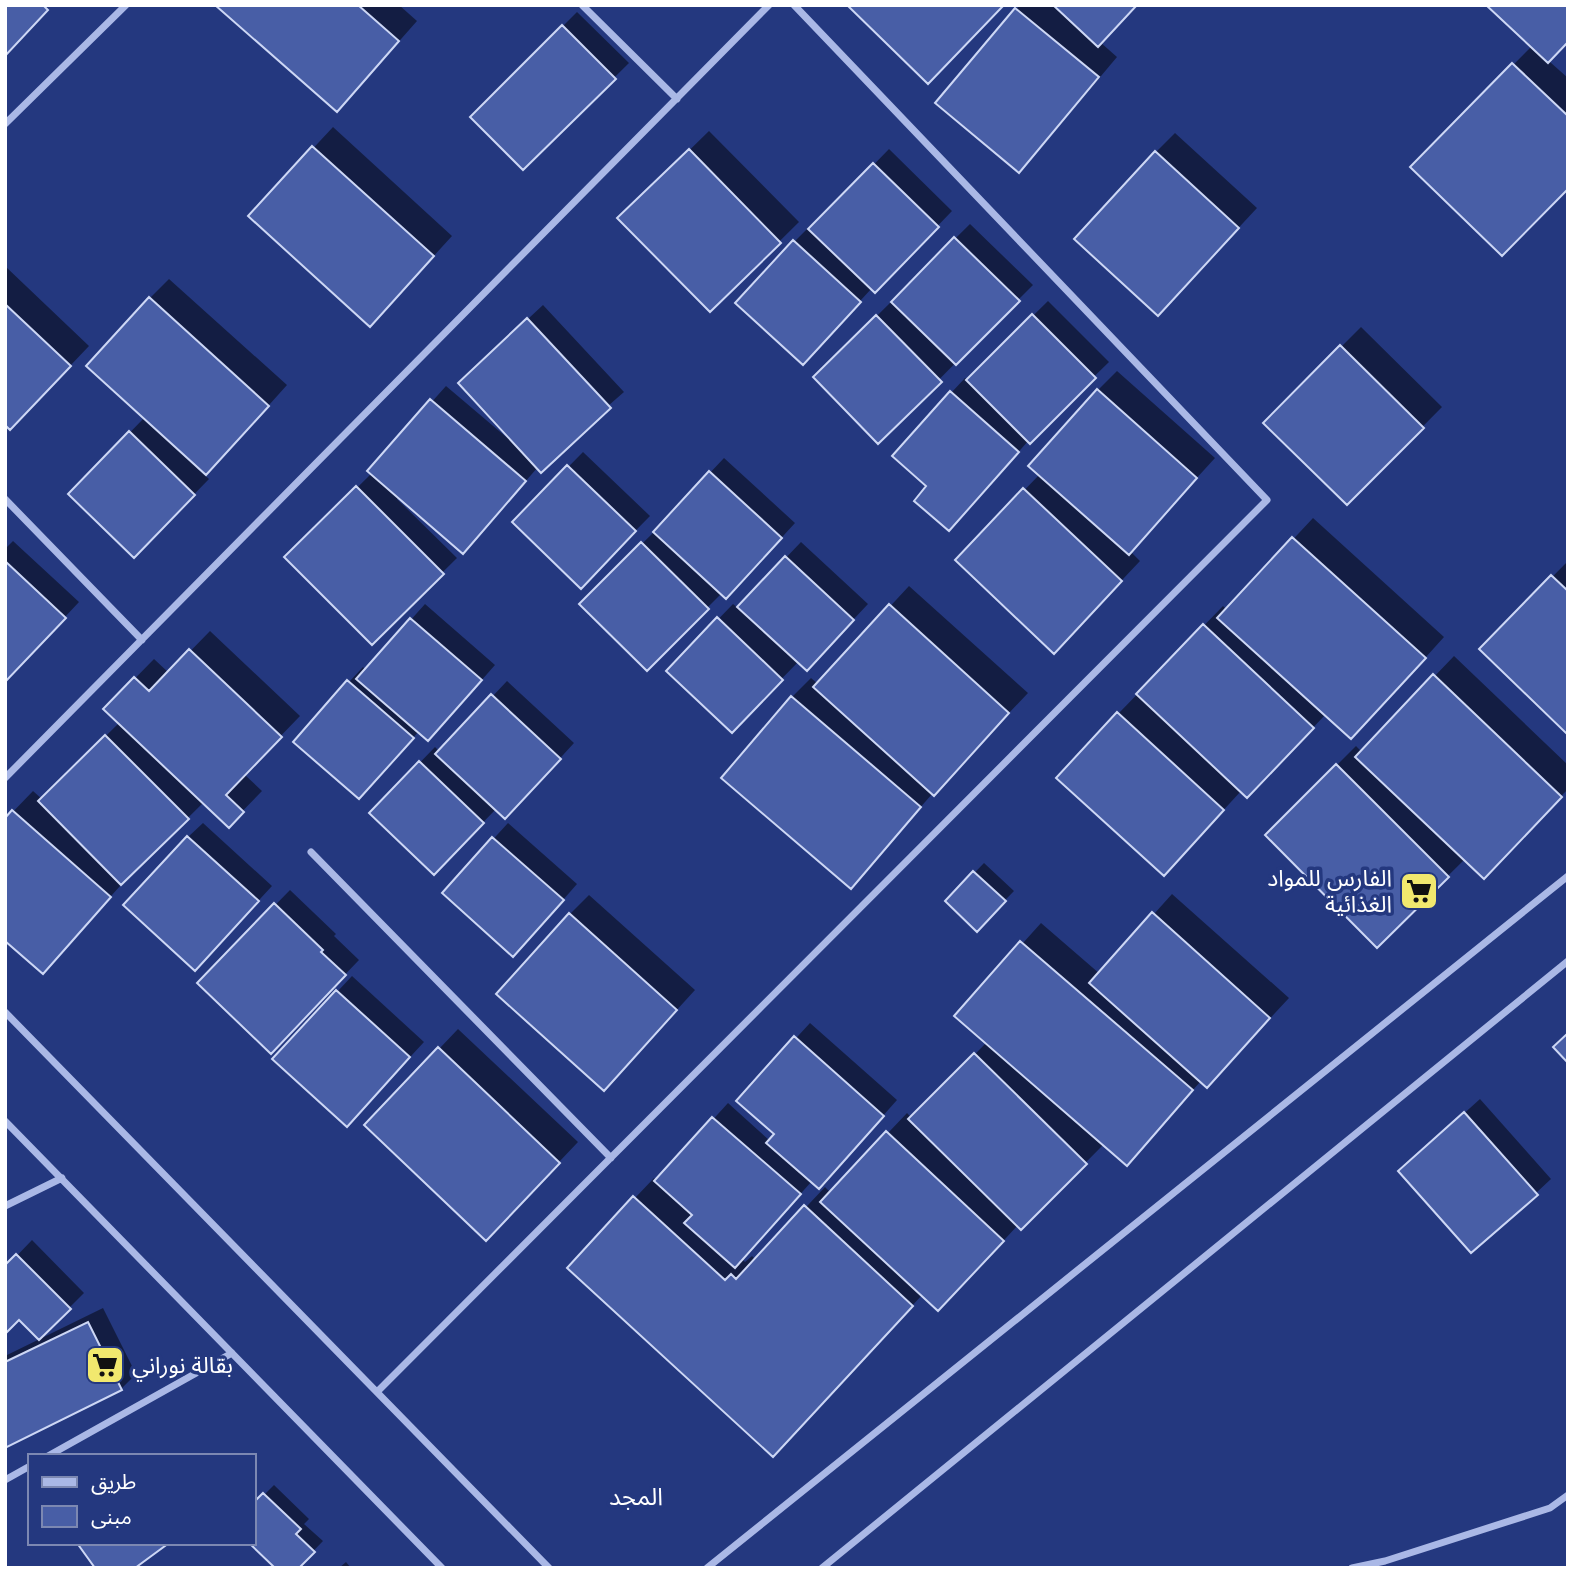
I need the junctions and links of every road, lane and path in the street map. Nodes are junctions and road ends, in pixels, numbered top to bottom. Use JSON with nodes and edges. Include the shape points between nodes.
{"nodes":[{"id":1,"x":127,"y":5,"type":"edge"},
{"id":2,"x":582,"y":5,"type":"edge"},
{"id":3,"x":769,"y":5,"type":"edge"},
{"id":4,"x":794,"y":5,"type":"edge"},
{"id":5,"x":677,"y":99,"type":"junction"},
{"id":6,"x":5,"y":124,"type":"edge"},
{"id":7,"x":5,"y":499,"type":"edge"},
{"id":8,"x":142,"y":640,"type":"junction"},
{"id":9,"x":5,"y":778,"type":"edge"},
{"id":10,"x":311,"y":852,"type":"dead end"},
{"id":11,"x":1568,"y":876,"type":"edge"},
{"id":12,"x":1568,"y":961,"type":"edge"},
{"id":13,"x":5,"y":1012,"type":"edge"},
{"id":14,"x":5,"y":1121,"type":"edge"},
{"id":15,"x":611,"y":1158,"type":"junction"},
{"id":16,"x":62,"y":1178,"type":"junction"},
{"id":17,"x":5,"y":1206,"type":"edge"},
{"id":18,"x":232,"y":1353,"type":"junction"},
{"id":19,"x":377,"y":1392,"type":"junction"},
{"id":20,"x":52,"y":1454,"type":"edge"},
{"id":21,"x":28,"y":1467,"type":"edge"},
{"id":22,"x":5,"y":1480,"type":"edge"},
{"id":23,"x":1568,"y":1495,"type":"edge"},
{"id":24,"x":1385,"y":1560,"type":"junction"},
{"id":25,"x":442,"y":1568,"type":"edge"},
{"id":26,"x":549,"y":1568,"type":"edge"},
{"id":27,"x":707,"y":1568,"type":"edge"},
{"id":28,"x":822,"y":1568,"type":"edge"},
{"id":29,"x":1352,"y":1568,"type":"edge"},
{"id":30,"x":1390,"y":1568,"type":"edge"}],
"edges":[{"from":1,"to":6,"type":"street"},
{"from":2,"to":5,"type":"street"},
{"from":3,"to":5,"type":"street"},
{"from":4,"to":15,"type":"street","via":[[1268,500]]},
{"from":5,"to":8,"type":"street"},
{"from":7,"to":8,"type":"street"},
{"from":8,"to":9,"type":"street"},
{"from":10,"to":15,"type":"street"},
{"from":11,"to":27,"type":"street"},
{"from":12,"to":28,"type":"street"},
{"from":13,"to":19,"type":"street"},
{"from":14,"to":16,"type":"street"},
{"from":15,"to":19,"type":"street"},
{"from":16,"to":17,"type":"street"},
{"from":16,"to":18,"type":"street"},
{"from":18,"to":20,"type":"street"},
{"from":18,"to":25,"type":"street"},
{"from":19,"to":26,"type":"street"},
{"from":21,"to":22,"type":"street"},
{"from":23,"to":24,"type":"street","via":[[1549,1508]]},
{"from":24,"to":29,"type":"street"},
{"from":24,"to":30,"type":"street"}]}
